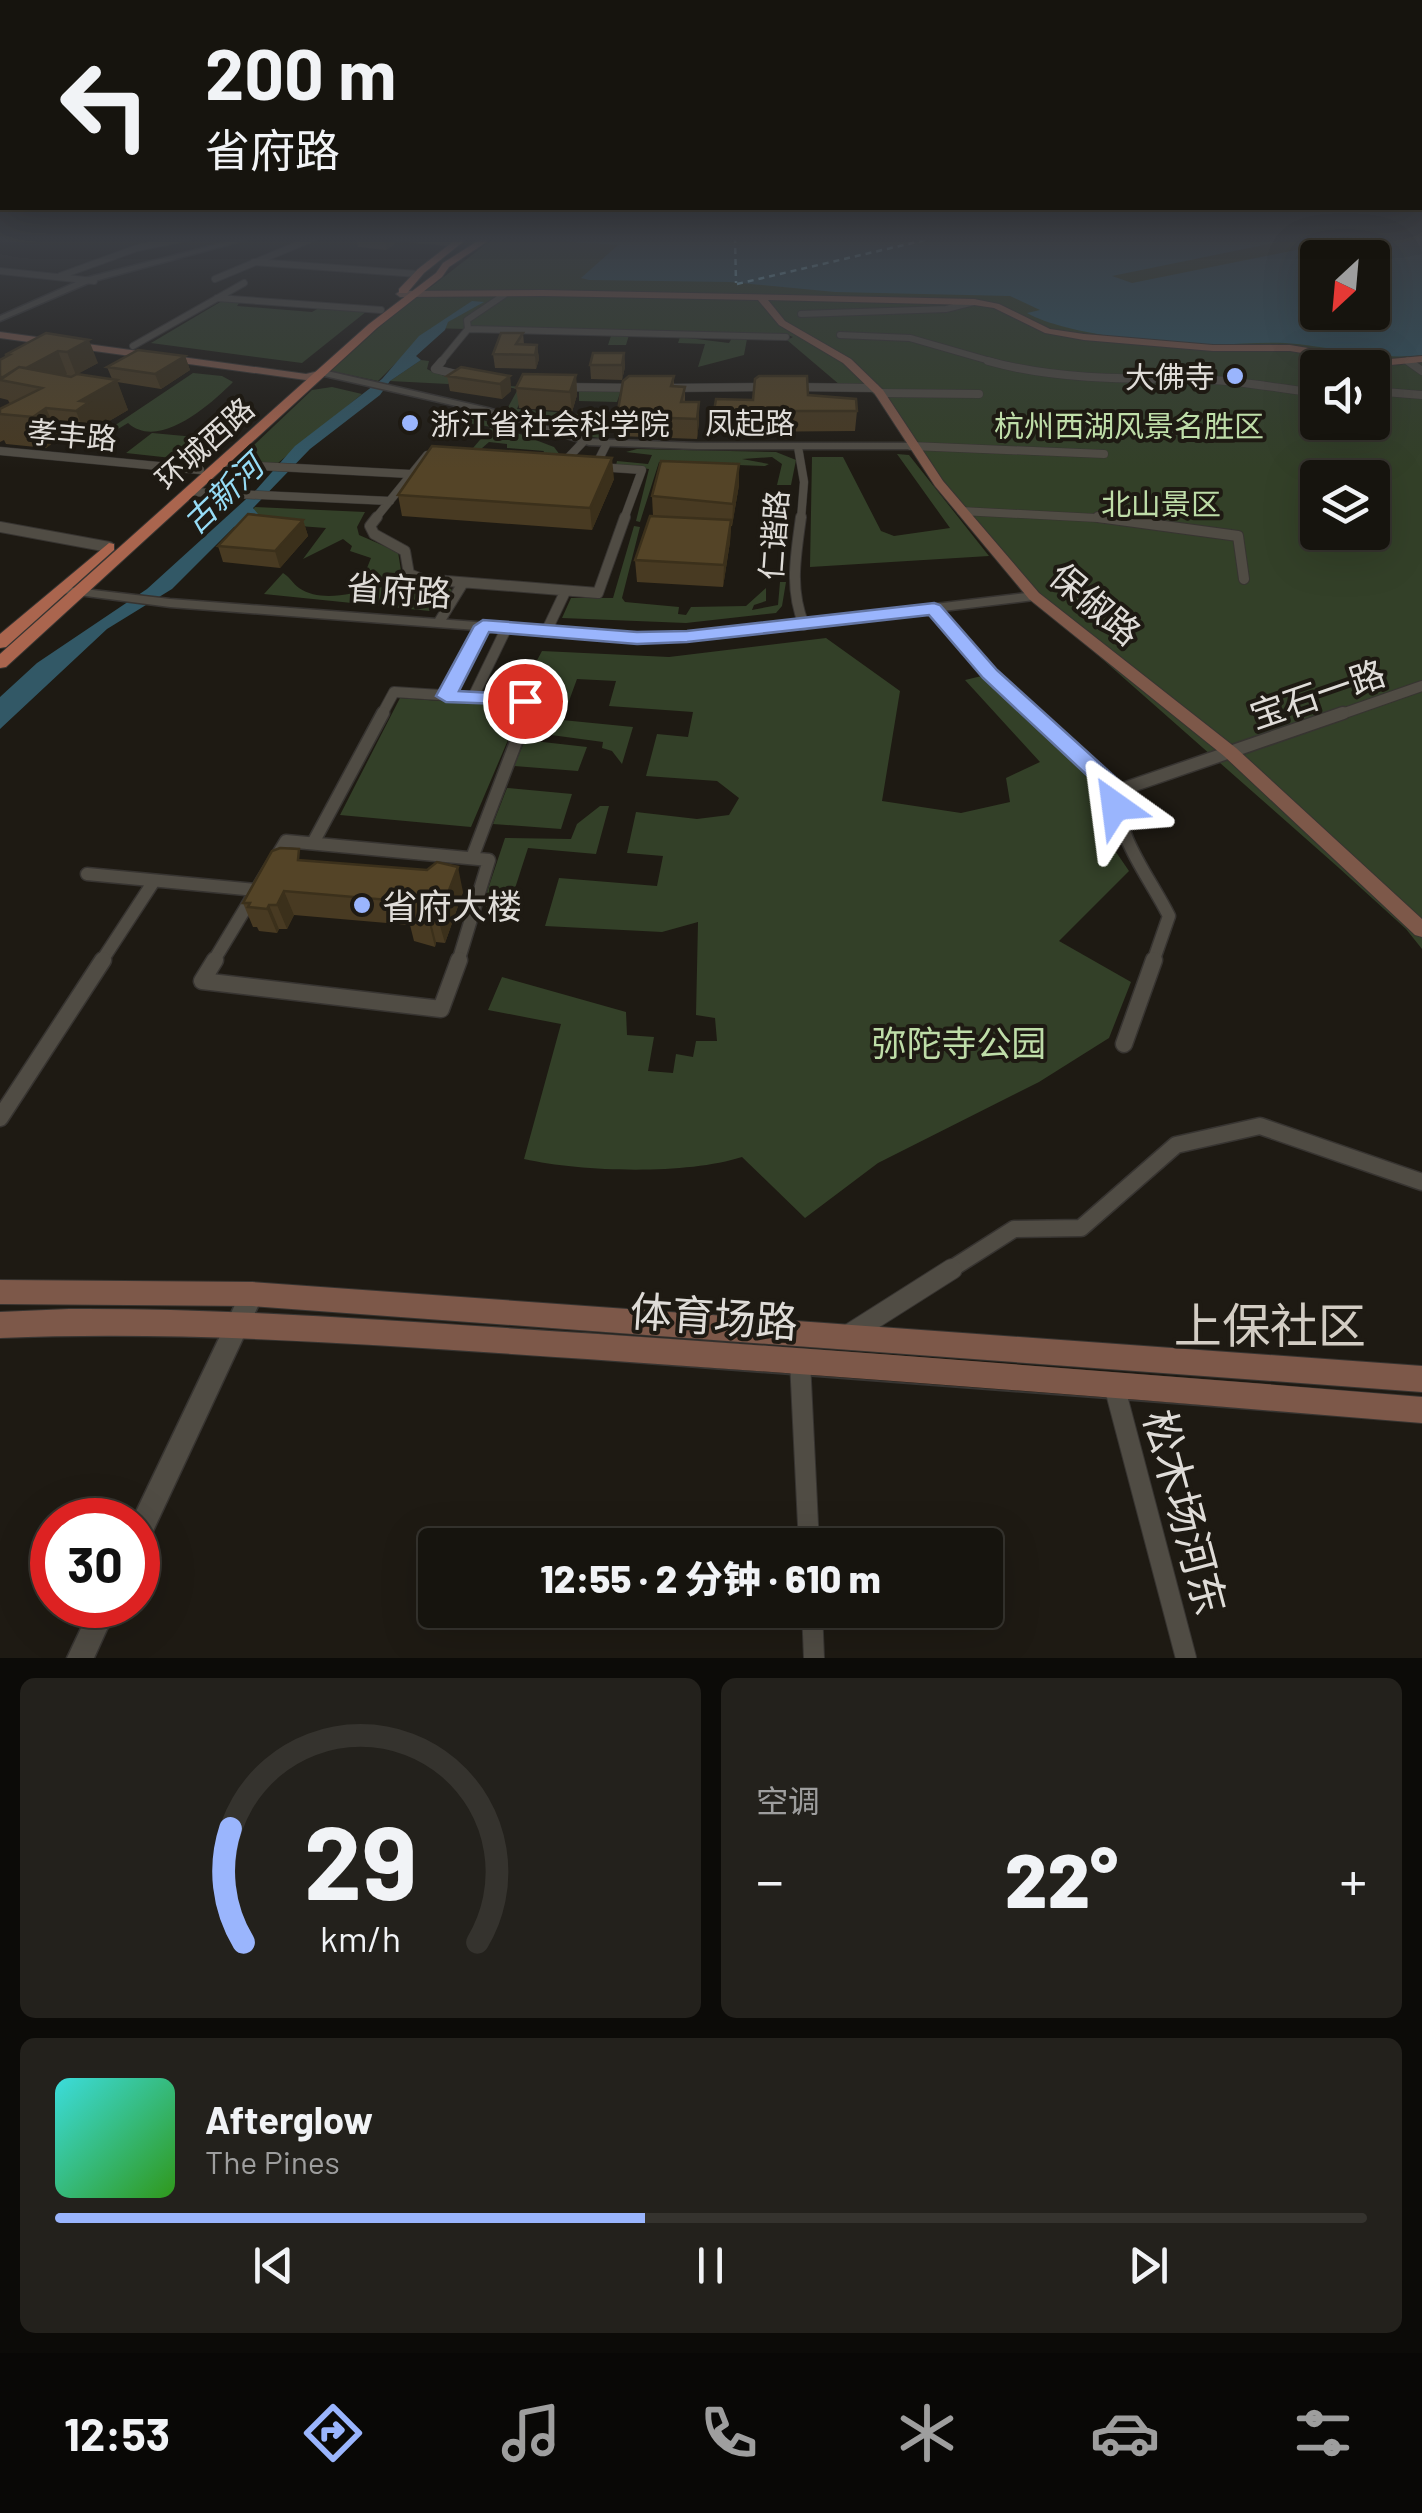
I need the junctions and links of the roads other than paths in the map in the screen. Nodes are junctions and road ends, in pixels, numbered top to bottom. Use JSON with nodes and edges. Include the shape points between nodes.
{"nodes":[{"id":1,"x":188,"y":314,"type":"edge"},
{"id":2,"x":376,"y":314,"type":"edge"},
{"id":3,"x":384,"y":314,"type":"edge"},
{"id":4,"x":475,"y":314,"type":"edge"},
{"id":5,"x":775,"y":314,"type":"edge"},
{"id":6,"x":1013,"y":314,"type":"edge"},
{"id":7,"x":468,"y":330,"type":"junction"},
{"id":8,"x":0,"y":332,"type":"edge"},
{"id":9,"x":840,"y":335,"type":"dead end"},
{"id":10,"x":786,"y":338,"type":"dead end"},
{"id":11,"x":133,"y":346,"type":"junction"},
{"id":12,"x":1422,"y":360,"type":"edge"},
{"id":13,"x":1408,"y":361,"type":"junction"},
{"id":14,"x":1422,"y":370,"type":"edge"},
{"id":15,"x":313,"y":374,"type":"junction"},
{"id":16,"x":472,"y":378,"type":"edge"},
{"id":17,"x":556,"y":387,"type":"edge"},
{"id":18,"x":772,"y":387,"type":"edge"},
{"id":19,"x":791,"y":387,"type":"edge"},
{"id":20,"x":643,"y":388,"type":"edge"},
{"id":21,"x":661,"y":388,"type":"edge"},
{"id":22,"x":877,"y":391,"type":"junction"},
{"id":23,"x":1300,"y":392,"type":"edge"},
{"id":24,"x":1390,"y":392,"type":"edge"},
{"id":25,"x":980,"y":394,"type":"dead end"},
{"id":26,"x":1422,"y":395,"type":"edge"},
{"id":27,"x":584,"y":441,"type":"junction"},
{"id":28,"x":607,"y":443,"type":"junction"},
{"id":29,"x":912,"y":446,"type":"junction"},
{"id":30,"x":798,"y":447,"type":"junction"},
{"id":31,"x":0,"y":451,"type":"edge"},
{"id":32,"x":1104,"y":454,"type":"dead end"},
{"id":33,"x":563,"y":463,"type":"junction"},
{"id":34,"x":222,"y":464,"type":"junction"},
{"id":35,"x":596,"y":465,"type":"junction"},
{"id":36,"x":200,"y":470,"type":"junction"},
{"id":37,"x":410,"y":474,"type":"junction"},
{"id":38,"x":191,"y":492,"type":"junction"},
{"id":39,"x":390,"y":501,"type":"junction"},
{"id":40,"x":961,"y":512,"type":"junction"},
{"id":41,"x":0,"y":527,"type":"edge"},
{"id":42,"x":109,"y":547,"type":"junction"},
{"id":43,"x":1244,"y":579,"type":"dead end"},
{"id":44,"x":463,"y":582,"type":"junction"},
{"id":45,"x":58,"y":590,"type":"junction"},
{"id":46,"x":78,"y":592,"type":"junction"},
{"id":47,"x":565,"y":592,"type":"junction"},
{"id":48,"x":1034,"y":596,"type":"junction"},
{"id":49,"x":934,"y":609,"type":"junction"},
{"id":50,"x":440,"y":622,"type":"junction"},
{"id":51,"x":804,"y":625,"type":"junction"},
{"id":52,"x":483,"y":626,"type":"junction"},
{"id":53,"x":506,"y":628,"type":"junction"},
{"id":54,"x":546,"y":632,"type":"junction"},
{"id":55,"x":0,"y":643,"type":"edge"},
{"id":56,"x":0,"y":663,"type":"edge"},
{"id":57,"x":1422,"y":686,"type":"edge"},
{"id":58,"x":446,"y":696,"type":"junction"},
{"id":59,"x":473,"y":698,"type":"junction"},
{"id":60,"x":1230,"y":752,"type":"junction"},
{"id":61,"x":1118,"y":791,"type":"junction"},
{"id":62,"x":312,"y":843,"type":"junction"},
{"id":63,"x":472,"y":858,"type":"junction"},
{"id":64,"x":86,"y":874,"type":"dead end"},
{"id":65,"x":154,"y":880,"type":"junction"},
{"id":66,"x":256,"y":890,"type":"junction"},
{"id":67,"x":1422,"y":930,"type":"edge"},
{"id":68,"x":1124,"y":1044,"type":"dead end"},
{"id":69,"x":0,"y":1118,"type":"edge"},
{"id":70,"x":1422,"y":1182,"type":"edge"},
{"id":71,"x":0,"y":1292,"type":"edge"},
{"id":72,"x":252,"y":1294,"type":"junction"},
{"id":73,"x":237,"y":1324,"type":"junction"},
{"id":74,"x":0,"y":1326,"type":"edge"},
{"id":75,"x":842,"y":1339,"type":"junction"},
{"id":76,"x":800,"y":1361,"type":"junction"},
{"id":77,"x":1422,"y":1379,"type":"edge"},
{"id":78,"x":1114,"y":1385,"type":"junction"},
{"id":79,"x":1422,"y":1410,"type":"edge"},
{"id":80,"x":155,"y":1498,"type":"edge"},
{"id":81,"x":808,"y":1528,"type":"edge"},
{"id":82,"x":94,"y":1628,"type":"edge"},
{"id":83,"x":813,"y":1628,"type":"edge"},
{"id":84,"x":80,"y":1658,"type":"edge"},
{"id":85,"x":814,"y":1658,"type":"edge"},
{"id":86,"x":1186,"y":1658,"type":"edge"}],
"edges":[{"from":1,"to":11,"type":"street"},
{"from":2,"to":15,"type":"main road","name":"环城西路"},
{"from":3,"to":15,"type":"main road","name":"环城西路"},
{"from":4,"to":7,"type":"street","via":[[467,320]]},
{"from":5,"to":22,"type":"main road","name":"保俶路","via":[[847,361]]},
{"from":6,"to":13,"type":"main road","via":[[1048,331],[1084,336]]},
{"from":7,"to":10,"type":"street"},
{"from":7,"to":16,"type":"street","via":[[436,369]]},
{"from":8,"to":11,"type":"main road","name":"凤起路"},
{"from":8,"to":15,"type":"main road"},
{"from":9,"to":23,"type":"street","via":[[910,338],[1021,370]]},
{"from":11,"to":15,"type":"main road","name":"凤起路"},
{"from":12,"to":13,"type":"main road"},
{"from":13,"to":14,"type":"street"},
{"from":15,"to":27,"type":"street","name":"凤起路","via":[[485,410]]},
{"from":15,"to":34,"type":"main road","name":"环城西路"},
{"from":15,"to":36,"type":"main road","name":"环城西路"},
{"from":17,"to":20,"type":"street"},
{"from":18,"to":21,"type":"street"},
{"from":19,"to":22,"type":"street"},
{"from":22,"to":25,"type":"street"},
{"from":22,"to":29,"type":"main road","name":"保俶路"},
{"from":24,"to":26,"type":"street"},
{"from":27,"to":28,"type":"street","name":"凤起路"},
{"from":27,"to":33,"type":"street"},
{"from":28,"to":30,"type":"street","name":"凤起路"},
{"from":28,"to":35,"type":"street"},
{"from":29,"to":30,"type":"street","name":"凤起路"},
{"from":29,"to":32,"type":"street"},
{"from":29,"to":40,"type":"main road","name":"保俶路"},
{"from":30,"to":51,"type":"street","name":"仁谐路","via":[[802,496],[794,598]]},
{"from":31,"to":36,"type":"street","name":"孝丰路"},
{"from":33,"to":35,"type":"street"},
{"from":33,"to":37,"type":"street","via":[[426,455]]},
{"from":34,"to":37,"type":"street"},
{"from":34,"to":38,"type":"main road","name":"环城西路"},
{"from":35,"to":47,"type":"street","via":[[642,470],[598,593]]},
{"from":36,"to":42,"type":"main road","name":"环城西路"},
{"from":37,"to":39,"type":"street"},
{"from":38,"to":39,"type":"street"},
{"from":38,"to":46,"type":"main road","name":"环城西路"},
{"from":39,"to":44,"type":"street","via":[[371,530],[404,551],[409,574]]},
{"from":40,"to":43,"type":"street","via":[[1091,516],[1238,536]]},
{"from":40,"to":48,"type":"main road","name":"保俶路"},
{"from":41,"to":42,"type":"street"},
{"from":42,"to":45,"type":"main road","name":"环城西路"},
{"from":44,"to":47,"type":"street"},
{"from":44,"to":50,"type":"street"},
{"from":45,"to":46,"type":"street","name":"省府路"},
{"from":45,"to":55,"type":"main road","name":"环城西路"},
{"from":46,"to":50,"type":"street","name":"省府路"},
{"from":46,"to":56,"type":"main road","name":"环城西路"},
{"from":47,"to":54,"type":"street"},
{"from":48,"to":49,"type":"street","name":"省府路"},
{"from":48,"to":60,"type":"main road","name":"保俶路"},
{"from":49,"to":51,"type":"street","name":"省府路"},
{"from":49,"to":61,"type":"street","via":[[990,674]]},
{"from":50,"to":52,"type":"street","name":"省府路"},
{"from":51,"to":54,"type":"street","name":"省府路","via":[[687,637]]},
{"from":52,"to":53,"type":"street","name":"省府路"},
{"from":52,"to":58,"type":"street"},
{"from":53,"to":54,"type":"street","name":"省府路"},
{"from":53,"to":59,"type":"street"},
{"from":57,"to":60,"type":"street","name":"宝石一路"},
{"from":58,"to":59,"type":"street"},
{"from":58,"to":62,"type":"street","via":[[394,692]]},
{"from":59,"to":63,"type":"street","via":[[532,701]]},
{"from":60,"to":61,"type":"street","name":"宝石一路"},
{"from":60,"to":67,"type":"main road","name":"保俶路"},
{"from":61,"to":68,"type":"street","via":[[1120,819],[1169,916]]},
{"from":62,"to":63,"type":"street"},
{"from":62,"to":66,"type":"street","via":[[286,841]]},
{"from":63,"to":66,"type":"street","via":[[490,860],[440,1009],[202,981]]},
{"from":64,"to":65,"type":"street"},
{"from":65,"to":66,"type":"street"},
{"from":65,"to":69,"type":"street"},
{"from":70,"to":75,"type":"street","via":[[1260,1126],[1176,1145],[1082,1228],[1014,1229]]},
{"from":71,"to":72,"type":"main road","name":"体育场路"},
{"from":72,"to":73,"type":"street"},
{"from":72,"to":75,"type":"main road","name":"体育场路"},
{"from":73,"to":74,"type":"main road","name":"体育场路","via":[[79,1320]]},
{"from":73,"to":76,"type":"main road","name":"体育场路"},
{"from":73,"to":80,"type":"street"},
{"from":75,"to":77,"type":"main road","name":"体育场路"},
{"from":76,"to":78,"type":"main road","name":"体育场路"},
{"from":76,"to":81,"type":"street"},
{"from":78,"to":79,"type":"main road","name":"体育场路"},
{"from":78,"to":86,"type":"street","name":"松木场河东"},
{"from":82,"to":84,"type":"street"},
{"from":83,"to":85,"type":"street"}]}
